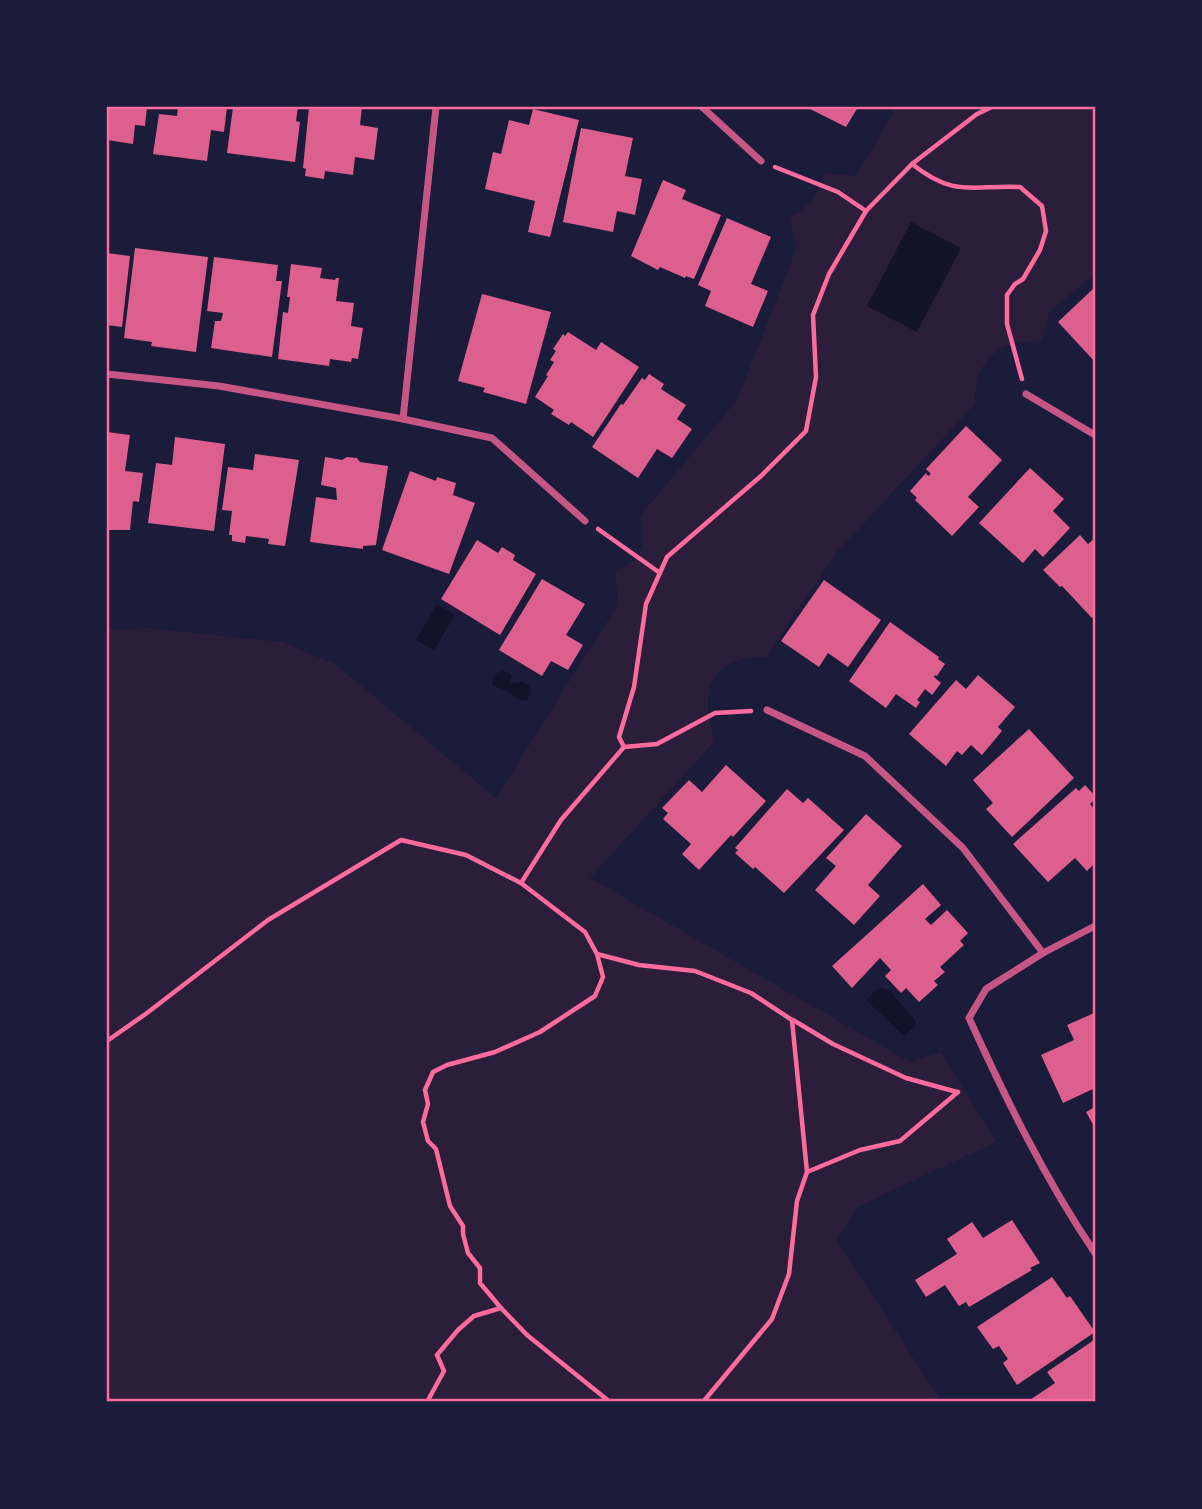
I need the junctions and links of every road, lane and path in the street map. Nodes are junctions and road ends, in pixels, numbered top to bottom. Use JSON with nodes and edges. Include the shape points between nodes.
{"nodes":[{"id":1,"x":436,"y":107,"type":"edge"},
{"id":2,"x":702,"y":107,"type":"edge"},
{"id":3,"x":992,"y":107,"type":"edge"},
{"id":4,"x":761,"y":162,"type":"joint"},
{"id":5,"x":912,"y":164,"type":"junction"},
{"id":6,"x":866,"y":211,"type":"junction"},
{"id":7,"x":107,"y":374,"type":"edge"},
{"id":8,"x":1026,"y":394,"type":"joint"},
{"id":9,"x":403,"y":419,"type":"junction"},
{"id":10,"x":1095,"y":435,"type":"edge"},
{"id":11,"x":585,"y":521,"type":"joint"},
{"id":12,"x":660,"y":573,"type":"junction"},
{"id":13,"x":767,"y":710,"type":"joint"},
{"id":14,"x":624,"y":747,"type":"junction"},
{"id":15,"x":521,"y":883,"type":"junction"},
{"id":16,"x":1095,"y":926,"type":"edge"},
{"id":17,"x":1043,"y":953,"type":"junction"},
{"id":18,"x":597,"y":954,"type":"junction"},
{"id":19,"x":793,"y":1020,"type":"junction"},
{"id":20,"x":107,"y":1041,"type":"edge"},
{"id":21,"x":807,"y":1172,"type":"junction"},
{"id":22,"x":1095,"y":1253,"type":"edge"},
{"id":23,"x":501,"y":1308,"type":"junction"},
{"id":24,"x":428,"y":1402,"type":"edge"},
{"id":25,"x":610,"y":1402,"type":"edge"},
{"id":26,"x":703,"y":1402,"type":"edge"}],
"edges":[{"from":1,"to":9,"type":"street"},
{"from":2,"to":4,"type":"street"},
{"from":3,"to":5,"type":"path"},
{"from":4,"to":6,"type":"path","via":[[838,192]]},
{"from":5,"to":6,"type":"path"},
{"from":5,"to":8,"type":"path","via":[[937,182],[964,189],[1020,187],[1042,206],[1046,231],[1040,250],[1007,295],[1007,324]]},
{"from":6,"to":12,"type":"path","via":[[829,274],[813,315],[816,377],[806,431],[667,557]]},
{"from":7,"to":9,"type":"street","via":[[219,386]]},
{"from":8,"to":10,"type":"street"},
{"from":9,"to":11,"type":"street","via":[[492,438]]},
{"from":11,"to":12,"type":"path"},
{"from":12,"to":14,"type":"path","via":[[646,604],[634,687],[620,737]]},
{"from":13,"to":14,"type":"path","via":[[715,713],[657,744]]},
{"from":13,"to":17,"type":"street","via":[[865,756],[963,848]]},
{"from":14,"to":15,"type":"path","via":[[561,820]]},
{"from":15,"to":18,"type":"path","via":[[585,932]]},
{"from":15,"to":20,"type":"path","via":[[466,855],[401,840],[268,920]]},
{"from":16,"to":17,"type":"street"},
{"from":17,"to":22,"type":"street","via":[[986,989],[969,1018],[1011,1109]]},
{"from":18,"to":19,"type":"path","via":[[639,965],[695,971],[751,993]]},
{"from":18,"to":23,"type":"path","via":[[603,977],[595,996],[521,1041],[433,1072],[425,1090],[428,1104],[423,1122],[428,1141],[436,1149],[450,1206],[463,1226],[468,1252],[480,1268],[481,1283]]},
{"from":19,"to":21,"type":"path"},
{"from":19,"to":21,"type":"path","via":[[906,1078],[958,1092],[900,1141],[860,1150]]},
{"from":21,"to":26,"type":"path","via":[[797,1200],[789,1273],[772,1319]]},
{"from":23,"to":24,"type":"path","via":[[474,1316],[437,1355],[444,1371]]},
{"from":23,"to":25,"type":"path"}]}
